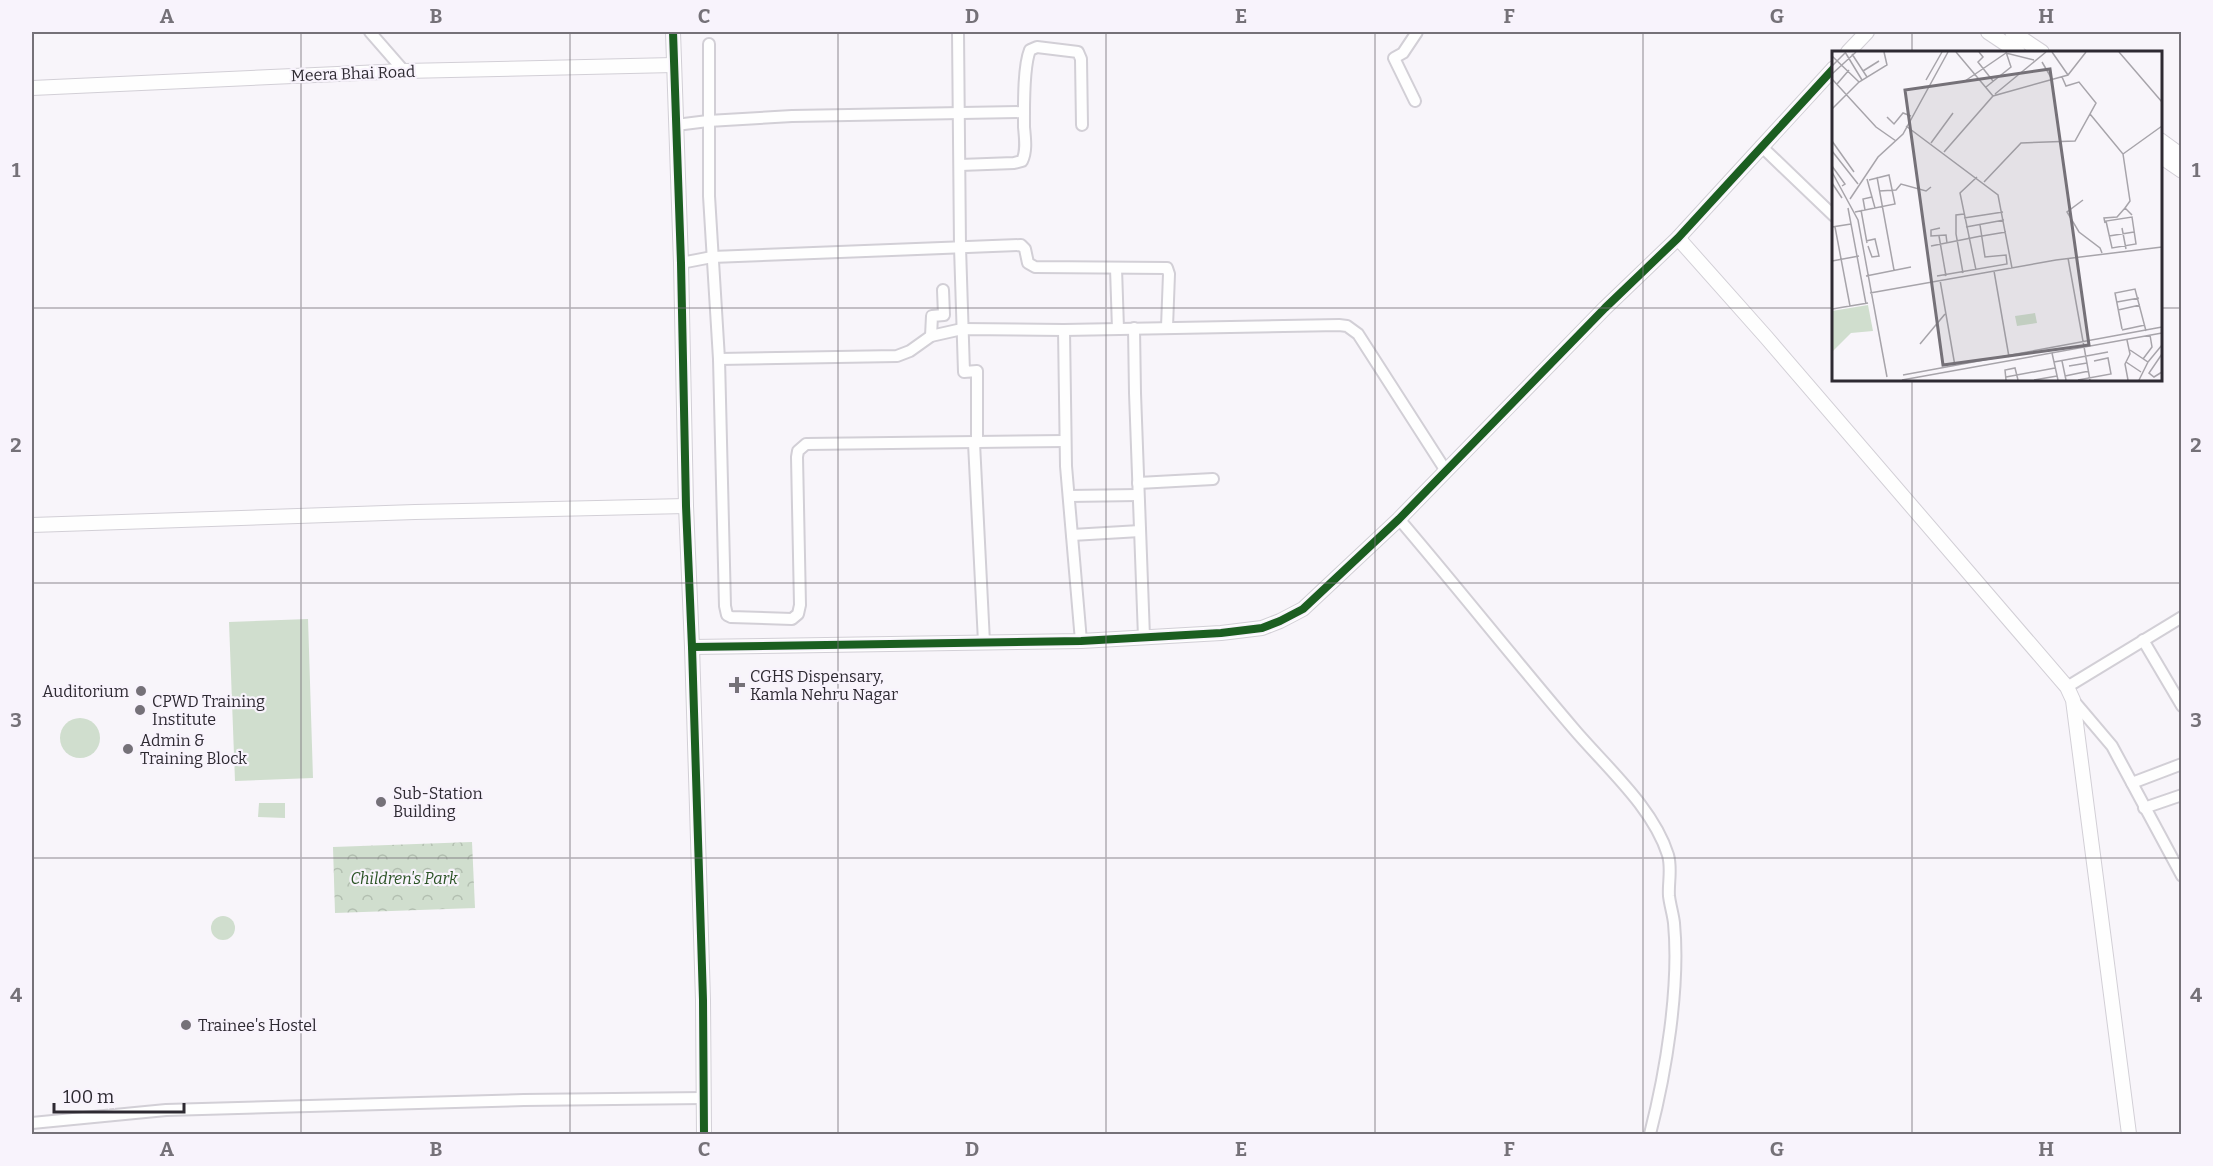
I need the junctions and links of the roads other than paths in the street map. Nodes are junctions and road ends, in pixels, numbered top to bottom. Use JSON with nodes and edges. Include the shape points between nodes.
{"nodes":[{"id":1,"x":370,"y":32,"type":"edge"},
{"id":2,"x":673,"y":32,"type":"edge"},
{"id":3,"x":1416,"y":32,"type":"edge"},
{"id":4,"x":1867,"y":32,"type":"edge"},
{"id":5,"x":1988,"y":32,"type":"edge"},
{"id":6,"x":2012,"y":32,"type":"edge"},
{"id":7,"x":958,"y":33,"type":"edge"},
{"id":8,"x":709,"y":44,"type":"dead end"},
{"id":9,"x":1849,"y":51,"type":"edge"},
{"id":10,"x":2016,"y":51,"type":"edge"},
{"id":11,"x":2040,"y":51,"type":"edge"},
{"id":12,"x":674,"y":65,"type":"junction"},
{"id":13,"x":1832,"y":69,"type":"edge"},
{"id":14,"x":404,"y":71,"type":"junction"},
{"id":15,"x":32,"y":88,"type":"edge"},
{"id":16,"x":1415,"y":101,"type":"dead end"},
{"id":17,"x":1024,"y":112,"type":"junction"},
{"id":18,"x":959,"y":114,"type":"junction"},
{"id":19,"x":708,"y":121,"type":"junction"},
{"id":20,"x":676,"y":125,"type":"junction"},
{"id":21,"x":1082,"y":125,"type":"dead end"},
{"id":22,"x":2162,"y":142,"type":"edge"},
{"id":23,"x":1761,"y":146,"type":"junction"},
{"id":24,"x":2181,"y":156,"type":"edge"},
{"id":25,"x":2162,"y":157,"type":"edge"},
{"id":26,"x":960,"y":165,"type":"junction"},
{"id":27,"x":2181,"y":171,"type":"edge"},
{"id":28,"x":1832,"y":215,"type":"edge"},
{"id":29,"x":1678,"y":238,"type":"junction"},
{"id":30,"x":960,"y":247,"type":"junction"},
{"id":31,"x":712,"y":257,"type":"junction"},
{"id":32,"x":681,"y":263,"type":"junction"},
{"id":33,"x":1116,"y":267,"type":"junction"},
{"id":34,"x":943,"y":290,"type":"dead end"},
{"id":35,"x":1167,"y":327,"type":"junction"},
{"id":36,"x":1134,"y":328,"type":"junction"},
{"id":37,"x":962,"y":329,"type":"junction"},
{"id":38,"x":1118,"y":329,"type":"junction"},
{"id":39,"x":1064,"y":330,"type":"junction"},
{"id":40,"x":931,"y":336,"type":"junction"},
{"id":41,"x":719,"y":359,"type":"junction"},
{"id":42,"x":1065,"y":441,"type":"junction"},
{"id":43,"x":975,"y":443,"type":"junction"},
{"id":44,"x":1446,"y":471,"type":"junction"},
{"id":45,"x":1213,"y":479,"type":"dead end"},
{"id":46,"x":1138,"y":483,"type":"junction"},
{"id":47,"x":1138,"y":495,"type":"junction"},
{"id":48,"x":1069,"y":496,"type":"junction"},
{"id":49,"x":686,"y":506,"type":"junction"},
{"id":50,"x":1399,"y":519,"type":"junction"},
{"id":51,"x":32,"y":525,"type":"edge"},
{"id":52,"x":1140,"y":531,"type":"junction"},
{"id":53,"x":1072,"y":535,"type":"junction"},
{"id":54,"x":2181,"y":616,"type":"edge"},
{"id":55,"x":1144,"y":638,"type":"junction"},
{"id":56,"x":1081,"y":640,"type":"junction"},
{"id":57,"x":2143,"y":640,"type":"junction"},
{"id":58,"x":984,"y":642,"type":"junction"},
{"id":59,"x":693,"y":647,"type":"junction"},
{"id":60,"x":2070,"y":694,"type":"junction"},
{"id":61,"x":2181,"y":706,"type":"edge"},
{"id":62,"x":2181,"y":764,"type":"edge"},
{"id":63,"x":2132,"y":783,"type":"junction"},
{"id":64,"x":2181,"y":795,"type":"edge"},
{"id":65,"x":2145,"y":808,"type":"junction"},
{"id":66,"x":2181,"y":876,"type":"edge"},
{"id":67,"x":704,"y":1098,"type":"junction"},
{"id":68,"x":32,"y":1123,"type":"edge"},
{"id":69,"x":704,"y":1134,"type":"edge"},
{"id":70,"x":1650,"y":1134,"type":"edge"},
{"id":71,"x":2129,"y":1134,"type":"edge"}],
"edges":[{"from":1,"to":14,"type":"street"},
{"from":2,"to":12,"type":"street"},
{"from":3,"to":16,"type":"street","via":[[1403,53],[1394,58]]},
{"from":4,"to":9,"type":"street"},
{"from":5,"to":10,"type":"street"},
{"from":6,"to":11,"type":"street"},
{"from":7,"to":18,"type":"street"},
{"from":8,"to":19,"type":"street"},
{"from":12,"to":14,"type":"street","name":"Meera Bhai Road"},
{"from":12,"to":20,"type":"street"},
{"from":13,"to":23,"type":"street"},
{"from":14,"to":15,"type":"street","name":"Meera Bhai Road"},
{"from":17,"to":18,"type":"street"},
{"from":17,"to":21,"type":"street","via":[[1030,50],[1075,50],[1081,59]]},
{"from":17,"to":26,"type":"street","via":[[1022,160]]},
{"from":18,"to":19,"type":"street"},
{"from":18,"to":26,"type":"street"},
{"from":19,"to":20,"type":"street"},
{"from":19,"to":31,"type":"street"},
{"from":20,"to":32,"type":"street"},
{"from":22,"to":24,"type":"street"},
{"from":23,"to":28,"type":"street"},
{"from":23,"to":29,"type":"street"},
{"from":25,"to":27,"type":"street"},
{"from":26,"to":30,"type":"street"},
{"from":29,"to":44,"type":"street"},
{"from":29,"to":60,"type":"street"},
{"from":30,"to":31,"type":"street"},
{"from":30,"to":33,"type":"street","via":[[1021,245],[1028,263],[1035,267]]},
{"from":30,"to":37,"type":"street"},
{"from":31,"to":32,"type":"street"},
{"from":31,"to":41,"type":"street"},
{"from":32,"to":49,"type":"street"},
{"from":33,"to":35,"type":"street","via":[[1167,268]]},
{"from":33,"to":38,"type":"street"},
{"from":34,"to":40,"type":"street","via":[[944,315],[932,316]]},
{"from":35,"to":36,"type":"street"},
{"from":35,"to":44,"type":"street","via":[[1347,327],[1358,334]]},
{"from":36,"to":38,"type":"street"},
{"from":36,"to":46,"type":"street"},
{"from":37,"to":39,"type":"street"},
{"from":37,"to":40,"type":"street"},
{"from":37,"to":43,"type":"street","via":[[964,372],[977,371]]},
{"from":38,"to":39,"type":"street"},
{"from":39,"to":42,"type":"street"},
{"from":40,"to":41,"type":"street","via":[[897,356]]},
{"from":41,"to":43,"type":"street","via":[[725,606],[731,617],[792,619],[798,614],[797,457],[801,447]]},
{"from":42,"to":43,"type":"street"},
{"from":42,"to":48,"type":"street"},
{"from":43,"to":58,"type":"street"},
{"from":44,"to":50,"type":"street"},
{"from":45,"to":46,"type":"street"},
{"from":46,"to":47,"type":"street"},
{"from":47,"to":48,"type":"street"},
{"from":47,"to":52,"type":"street"},
{"from":48,"to":53,"type":"street"},
{"from":49,"to":51,"type":"street"},
{"from":49,"to":59,"type":"street"},
{"from":50,"to":55,"type":"street","via":[[1303,609],[1280,621],[1221,633]]},
{"from":50,"to":70,"type":"street","via":[[1619,779],[1648,817],[1668,856],[1674,923],[1673,990]]},
{"from":52,"to":53,"type":"street"},
{"from":52,"to":55,"type":"street"},
{"from":53,"to":56,"type":"street"},
{"from":54,"to":57,"type":"street"},
{"from":55,"to":56,"type":"street"},
{"from":56,"to":58,"type":"street"},
{"from":57,"to":60,"type":"street"},
{"from":57,"to":61,"type":"street"},
{"from":58,"to":59,"type":"street"},
{"from":59,"to":67,"type":"street"},
{"from":60,"to":63,"type":"street","via":[[2103,734]]},
{"from":60,"to":71,"type":"street"},
{"from":62,"to":63,"type":"street"},
{"from":63,"to":65,"type":"street"},
{"from":64,"to":65,"type":"street"},
{"from":65,"to":66,"type":"street"},
{"from":67,"to":68,"type":"street","via":[[166,1110]]},
{"from":67,"to":69,"type":"street"}]}
